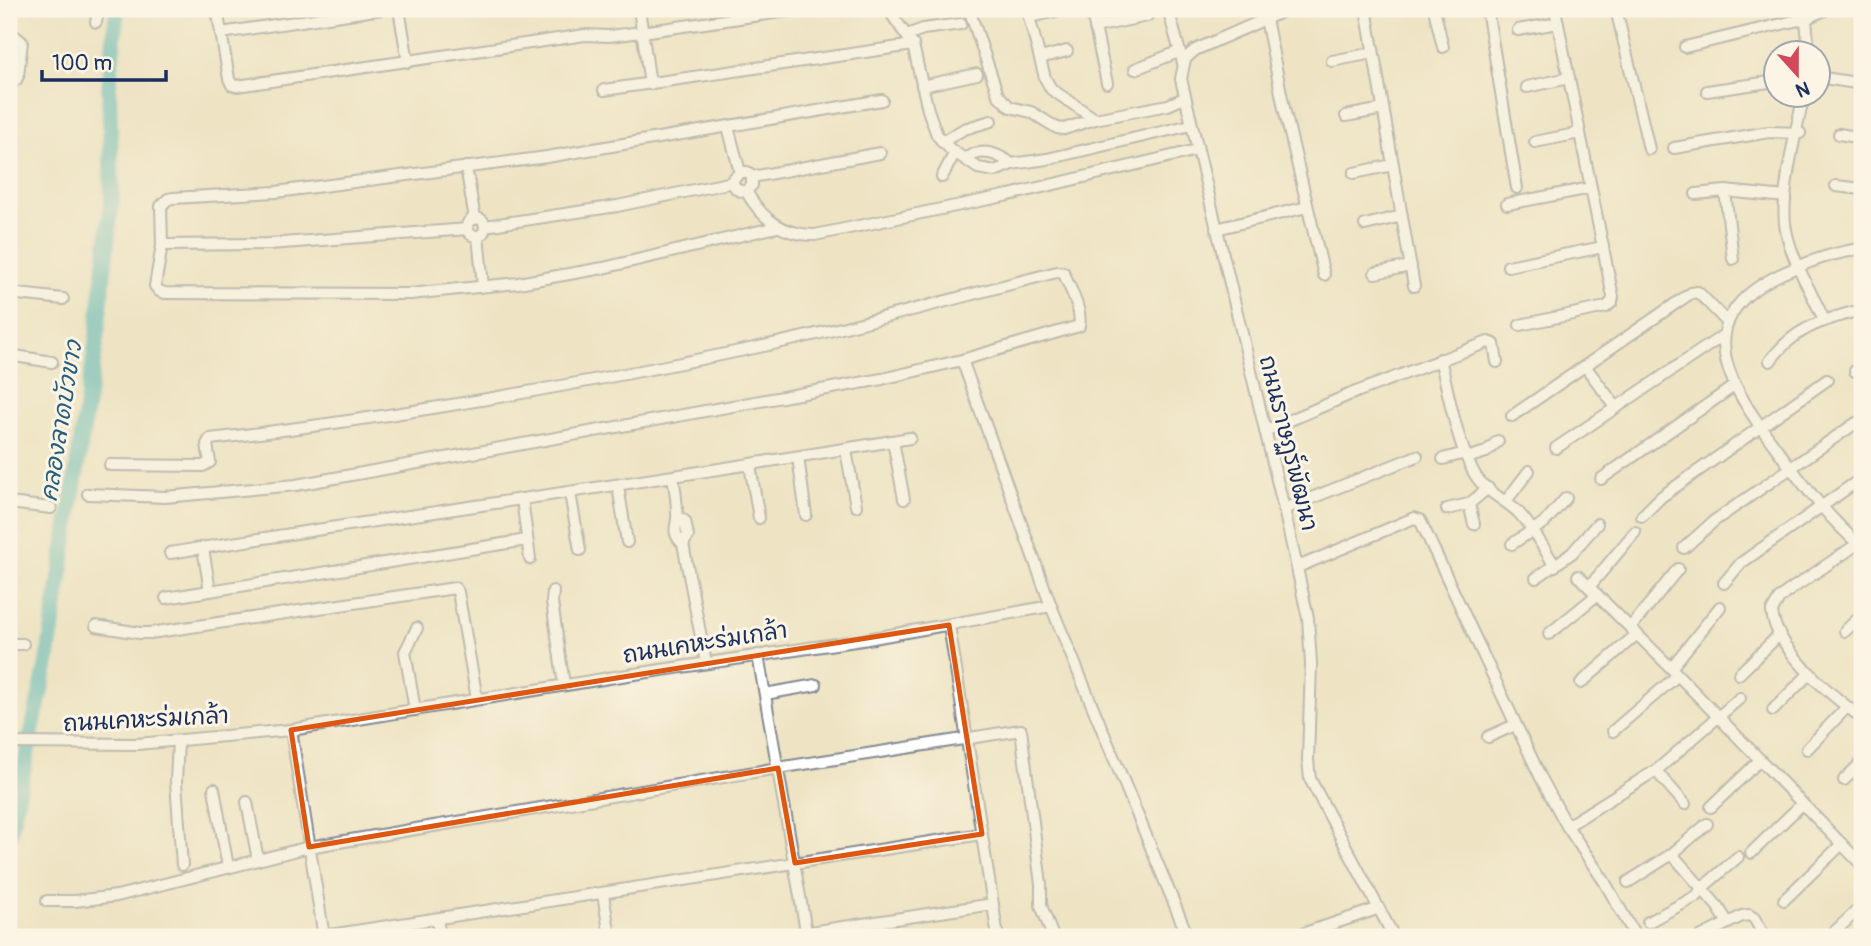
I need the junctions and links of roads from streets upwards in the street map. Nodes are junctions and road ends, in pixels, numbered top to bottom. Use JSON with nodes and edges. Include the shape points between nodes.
{"nodes":[{"id":1,"x":99,"y":9,"type":"edge"},
{"id":2,"x":217,"y":9,"type":"edge"},
{"id":3,"x":382,"y":9,"type":"edge"},
{"id":4,"x":399,"y":9,"type":"edge"},
{"id":5,"x":639,"y":9,"type":"edge"},
{"id":6,"x":802,"y":9,"type":"edge"},
{"id":7,"x":888,"y":9,"type":"edge"},
{"id":8,"x":969,"y":9,"type":"edge"},
{"id":9,"x":1091,"y":9,"type":"edge"},
{"id":10,"x":1168,"y":9,"type":"edge"},
{"id":11,"x":1287,"y":9,"type":"edge"},
{"id":12,"x":1366,"y":9,"type":"edge"},
{"id":13,"x":1434,"y":9,"type":"edge"},
{"id":14,"x":1487,"y":9,"type":"edge"},
{"id":15,"x":1555,"y":9,"type":"edge"},
{"id":16,"x":1616,"y":9,"type":"edge"},
{"id":17,"x":1826,"y":9,"type":"edge"},
{"id":18,"x":1057,"y":11,"type":"dead end"},
{"id":19,"x":1028,"y":13,"type":"edge"},
{"id":20,"x":1806,"y":13,"type":"edge"},
{"id":21,"x":1264,"y":14,"type":"edge"},
{"id":22,"x":1147,"y":16,"type":"dead end"},
{"id":23,"x":96,"y":22,"type":"dead end"},
{"id":24,"x":1558,"y":23,"type":"junction"},
{"id":25,"x":961,"y":24,"type":"dead end"},
{"id":26,"x":1095,"y":27,"type":"junction"},
{"id":27,"x":1518,"y":30,"type":"dead end"},
{"id":28,"x":642,"y":32,"type":"junction"},
{"id":29,"x":221,"y":33,"type":"junction"},
{"id":30,"x":9,"y":36,"type":"edge"},
{"id":31,"x":1808,"y":38,"type":"edge"},
{"id":32,"x":910,"y":40,"type":"junction"},
{"id":33,"x":1443,"y":47,"type":"dead end"},
{"id":34,"x":1685,"y":47,"type":"dead end"},
{"id":35,"x":1067,"y":51,"type":"dead end"},
{"id":36,"x":1178,"y":51,"type":"junction"},
{"id":37,"x":1373,"y":53,"type":"junction"},
{"id":38,"x":1040,"y":58,"type":"junction"},
{"id":39,"x":1332,"y":61,"type":"dead end"},
{"id":40,"x":408,"y":62,"type":"junction"},
{"id":41,"x":1183,"y":63,"type":"junction"},
{"id":42,"x":1135,"y":69,"type":"dead end"},
{"id":43,"x":977,"y":74,"type":"dead end"},
{"id":44,"x":1569,"y":78,"type":"junction"},
{"id":45,"x":1832,"y":80,"type":"edge"},
{"id":46,"x":9,"y":81,"type":"edge"},
{"id":47,"x":1762,"y":82,"type":"edge"},
{"id":48,"x":650,"y":83,"type":"junction"},
{"id":49,"x":1107,"y":83,"type":"dead end"},
{"id":50,"x":1862,"y":84,"type":"edge"},
{"id":51,"x":922,"y":86,"type":"junction"},
{"id":52,"x":1527,"y":87,"type":"dead end"},
{"id":53,"x":604,"y":90,"type":"dead end"},
{"id":54,"x":1707,"y":91,"type":"dead end"},
{"id":55,"x":1184,"y":98,"type":"junction"},
{"id":56,"x":882,"y":100,"type":"dead end"},
{"id":57,"x":1802,"y":108,"type":"edge"},
{"id":58,"x":1383,"y":109,"type":"junction"},
{"id":59,"x":1346,"y":116,"type":"dead end"},
{"id":60,"x":1095,"y":119,"type":"junction"},
{"id":61,"x":991,"y":121,"type":"dead end"},
{"id":62,"x":1191,"y":125,"type":"junction"},
{"id":63,"x":728,"y":127,"type":"junction"},
{"id":64,"x":1580,"y":133,"type":"junction"},
{"id":65,"x":1798,"y":133,"type":"junction"},
{"id":66,"x":1839,"y":134,"type":"dead end"},
{"id":67,"x":1862,"y":138,"type":"edge"},
{"id":68,"x":942,"y":142,"type":"junction"},
{"id":69,"x":1535,"y":142,"type":"dead end"},
{"id":70,"x":1674,"y":148,"type":"dead end"},
{"id":71,"x":1649,"y":149,"type":"dead end"},
{"id":72,"x":1197,"y":150,"type":"junction"},
{"id":73,"x":955,"y":152,"type":"junction"},
{"id":74,"x":880,"y":153,"type":"dead end"},
{"id":75,"x":966,"y":158,"type":"junction"},
{"id":76,"x":1012,"y":164,"type":"junction"},
{"id":77,"x":1393,"y":165,"type":"junction"},
{"id":78,"x":466,"y":167,"type":"junction"},
{"id":79,"x":740,"y":172,"type":"junction"},
{"id":80,"x":1354,"y":173,"type":"dead end"},
{"id":81,"x":751,"y":177,"type":"junction"},
{"id":82,"x":942,"y":177,"type":"dead end"},
{"id":83,"x":733,"y":182,"type":"junction"},
{"id":84,"x":1836,"y":186,"type":"dead end"},
{"id":85,"x":1517,"y":188,"type":"dead end"},
{"id":86,"x":1591,"y":188,"type":"junction"},
{"id":87,"x":1862,"y":189,"type":"edge"},
{"id":88,"x":746,"y":191,"type":"junction"},
{"id":89,"x":1725,"y":191,"type":"junction"},
{"id":90,"x":1696,"y":194,"type":"dead end"},
{"id":91,"x":1786,"y":197,"type":"junction"},
{"id":92,"x":1507,"y":204,"type":"dead end"},
{"id":93,"x":1307,"y":207,"type":"junction"},
{"id":94,"x":1402,"y":216,"type":"junction"},
{"id":95,"x":1365,"y":225,"type":"dead end"},
{"id":96,"x":777,"y":227,"type":"junction"},
{"id":97,"x":1216,"y":229,"type":"junction"},
{"id":98,"x":477,"y":230,"type":"junction"},
{"id":99,"x":162,"y":245,"type":"junction"},
{"id":100,"x":1603,"y":247,"type":"junction"},
{"id":101,"x":1862,"y":249,"type":"edge"},
{"id":102,"x":1733,"y":259,"type":"dead end"},
{"id":103,"x":1508,"y":266,"type":"dead end"},
{"id":104,"x":1799,"y":266,"type":"junction"},
{"id":105,"x":1411,"y":267,"type":"junction"},
{"id":106,"x":1375,"y":273,"type":"dead end"},
{"id":107,"x":1324,"y":275,"type":"dead end"},
{"id":108,"x":483,"y":286,"type":"junction"},
{"id":109,"x":1414,"y":286,"type":"dead end"},
{"id":110,"x":9,"y":293,"type":"edge"},
{"id":111,"x":63,"y":299,"type":"dead end"},
{"id":112,"x":1853,"y":312,"type":"dead end"},
{"id":113,"x":1824,"y":320,"type":"junction"},
{"id":114,"x":1728,"y":323,"type":"junction"},
{"id":115,"x":1520,"y":324,"type":"dead end"},
{"id":116,"x":1724,"y":335,"type":"junction"},
{"id":117,"x":9,"y":355,"type":"edge"},
{"id":118,"x":1440,"y":359,"type":"junction"},
{"id":119,"x":962,"y":360,"type":"junction"},
{"id":120,"x":1770,"y":361,"type":"dead end"},
{"id":121,"x":52,"y":362,"type":"dead end"},
{"id":122,"x":1497,"y":362,"type":"dead end"},
{"id":123,"x":1585,"y":366,"type":"junction"},
{"id":124,"x":1827,"y":380,"type":"dead end"},
{"id":125,"x":1734,"y":386,"type":"junction"},
{"id":126,"x":1616,"y":407,"type":"junction"},
{"id":127,"x":1512,"y":416,"type":"dead end"},
{"id":128,"x":1856,"y":423,"type":"dead end"},
{"id":129,"x":1760,"y":427,"type":"junction"},
{"id":130,"x":1265,"y":431,"type":"junction"},
{"id":131,"x":910,"y":438,"type":"dead end"},
{"id":132,"x":1498,"y":440,"type":"dead end"},
{"id":133,"x":893,"y":441,"type":"junction"},
{"id":134,"x":1556,"y":448,"type":"dead end"},
{"id":135,"x":846,"y":450,"type":"junction"},
{"id":136,"x":1417,"y":456,"type":"dead end"},
{"id":137,"x":1466,"y":456,"type":"junction"},
{"id":138,"x":797,"y":457,"type":"junction"},
{"id":139,"x":1443,"y":459,"type":"dead end"},
{"id":140,"x":110,"y":465,"type":"dead end"},
{"id":141,"x":750,"y":465,"type":"junction"},
{"id":142,"x":1791,"y":468,"type":"junction"},
{"id":143,"x":1529,"y":471,"type":"dead end"},
{"id":144,"x":673,"y":477,"type":"junction"},
{"id":145,"x":1862,"y":478,"type":"edge"},
{"id":146,"x":1601,"y":479,"type":"dead end"},
{"id":147,"x":618,"y":486,"type":"junction"},
{"id":148,"x":1488,"y":488,"type":"junction"},
{"id":149,"x":570,"y":493,"type":"junction"},
{"id":150,"x":88,"y":494,"type":"dead end"},
{"id":151,"x":1566,"y":498,"type":"dead end"},
{"id":152,"x":523,"y":499,"type":"junction"},
{"id":153,"x":904,"y":499,"type":"dead end"},
{"id":154,"x":1506,"y":501,"type":"junction"},
{"id":155,"x":9,"y":503,"type":"edge"},
{"id":156,"x":1468,"y":504,"type":"junction"},
{"id":157,"x":856,"y":506,"type":"dead end"},
{"id":158,"x":1822,"y":506,"type":"junction"},
{"id":159,"x":51,"y":508,"type":"dead end"},
{"id":160,"x":1284,"y":509,"type":"junction"},
{"id":161,"x":1447,"y":509,"type":"dead end"},
{"id":162,"x":806,"y":515,"type":"dead end"},
{"id":163,"x":1642,"y":516,"type":"dead end"},
{"id":164,"x":759,"y":517,"type":"dead end"},
{"id":165,"x":1474,"y":524,"type":"dead end"},
{"id":166,"x":1597,"y":524,"type":"dead end"},
{"id":167,"x":1534,"y":531,"type":"junction"},
{"id":168,"x":1634,"y":533,"type":"dead end"},
{"id":169,"x":527,"y":540,"type":"junction"},
{"id":170,"x":627,"y":542,"type":"dead end"},
{"id":171,"x":1512,"y":544,"type":"dead end"},
{"id":172,"x":1861,"y":544,"type":"edge"},
{"id":173,"x":202,"y":548,"type":"junction"},
{"id":174,"x":1684,"y":548,"type":"dead end"},
{"id":175,"x":580,"y":550,"type":"dead end"},
{"id":176,"x":170,"y":553,"type":"dead end"},
{"id":177,"x":530,"y":559,"type":"dead end"},
{"id":178,"x":1555,"y":565,"type":"junction"},
{"id":179,"x":1298,"y":567,"type":"junction"},
{"id":180,"x":1678,"y":569,"type":"dead end"},
{"id":181,"x":1578,"y":576,"type":"dead end"},
{"id":182,"x":1536,"y":578,"type":"dead end"},
{"id":183,"x":1724,"y":583,"type":"dead end"},
{"id":184,"x":211,"y":591,"type":"junction"},
{"id":185,"x":553,"y":591,"type":"dead end"},
{"id":186,"x":1593,"y":591,"type":"junction"},
{"id":187,"x":166,"y":598,"type":"dead end"},
{"id":188,"x":1051,"y":606,"type":"junction"},
{"id":189,"x":1720,"y":607,"type":"dead end"},
{"id":190,"x":1862,"y":615,"type":"edge"},
{"id":191,"x":949,"y":625,"type":"junction"},
{"id":192,"x":96,"y":626,"type":"dead end"},
{"id":193,"x":417,"y":628,"type":"dead end"},
{"id":194,"x":1634,"y":631,"type":"junction"},
{"id":195,"x":1845,"y":631,"type":"dead end"},
{"id":196,"x":1549,"y":634,"type":"dead end"},
{"id":197,"x":1778,"y":636,"type":"junction"},
{"id":198,"x":9,"y":644,"type":"edge"},
{"id":199,"x":23,"y":644,"type":"dead end"},
{"id":200,"x":758,"y":655,"type":"junction"},
{"id":201,"x":706,"y":663,"type":"junction"},
{"id":202,"x":1675,"y":672,"type":"junction"},
{"id":203,"x":1811,"y":673,"type":"junction"},
{"id":204,"x":1738,"y":674,"type":"dead end"},
{"id":205,"x":1581,"y":683,"type":"dead end"},
{"id":206,"x":564,"y":685,"type":"junction"},
{"id":207,"x":816,"y":685,"type":"dead end"},
{"id":208,"x":765,"y":694,"type":"junction"},
{"id":209,"x":1740,"y":698,"type":"dead end"},
{"id":210,"x":477,"y":699,"type":"junction"},
{"id":211,"x":1847,"y":707,"type":"junction"},
{"id":212,"x":415,"y":710,"type":"junction"},
{"id":213,"x":1773,"y":710,"type":"dead end"},
{"id":214,"x":1719,"y":718,"type":"junction"},
{"id":215,"x":1862,"y":718,"type":"edge"},
{"id":216,"x":1515,"y":724,"type":"junction"},
{"id":217,"x":291,"y":730,"type":"junction"},
{"id":218,"x":1613,"y":731,"type":"dead end"},
{"id":219,"x":1488,"y":737,"type":"dead end"},
{"id":220,"x":967,"y":738,"type":"junction"},
{"id":221,"x":178,"y":742,"type":"junction"},
{"id":222,"x":9,"y":743,"type":"edge"},
{"id":223,"x":1807,"y":749,"type":"dead end"},
{"id":224,"x":1759,"y":761,"type":"junction"},
{"id":225,"x":1862,"y":762,"type":"edge"},
{"id":226,"x":778,"y":768,"type":"junction"},
{"id":227,"x":1656,"y":771,"type":"junction"},
{"id":228,"x":1844,"y":780,"type":"dead end"},
{"id":229,"x":214,"y":789,"type":"dead end"},
{"id":230,"x":247,"y":802,"type":"dead end"},
{"id":231,"x":1685,"y":804,"type":"dead end"},
{"id":232,"x":1802,"y":804,"type":"junction"},
{"id":233,"x":1711,"y":807,"type":"dead end"},
{"id":234,"x":1707,"y":824,"type":"dead end"},
{"id":235,"x":1567,"y":826,"type":"junction"},
{"id":236,"x":982,"y":834,"type":"junction"},
{"id":237,"x":1842,"y":844,"type":"junction"},
{"id":238,"x":309,"y":847,"type":"junction"},
{"id":239,"x":1751,"y":853,"type":"dead end"},
{"id":240,"x":1672,"y":854,"type":"junction"},
{"id":241,"x":1738,"y":857,"type":"dead end"},
{"id":242,"x":258,"y":860,"type":"junction"},
{"id":243,"x":795,"y":863,"type":"junction"},
{"id":244,"x":182,"y":865,"type":"dead end"},
{"id":245,"x":1862,"y":865,"type":"edge"},
{"id":246,"x":228,"y":867,"type":"junction"},
{"id":247,"x":1628,"y":882,"type":"dead end"},
{"id":248,"x":1702,"y":888,"type":"junction"},
{"id":249,"x":603,"y":894,"type":"junction"},
{"id":250,"x":1784,"y":900,"type":"dead end"},
{"id":251,"x":47,"y":901,"type":"dead end"},
{"id":252,"x":993,"y":904,"type":"junction"},
{"id":253,"x":1862,"y":905,"type":"edge"},
{"id":254,"x":1377,"y":909,"type":"junction"},
{"id":255,"x":437,"y":919,"type":"junction"},
{"id":256,"x":1648,"y":922,"type":"dead end"},
{"id":257,"x":1728,"y":923,"type":"junction"},
{"id":258,"x":806,"y":935,"type":"edge"},
{"id":259,"x":317,"y":937,"type":"edge"},
{"id":260,"x":324,"y":937,"type":"edge"},
{"id":261,"x":440,"y":937,"type":"edge"},
{"id":262,"x":610,"y":937,"type":"edge"},
{"id":263,"x":778,"y":937,"type":"edge"},
{"id":264,"x":998,"y":937,"type":"edge"},
{"id":265,"x":1053,"y":937,"type":"edge"},
{"id":266,"x":1188,"y":937,"type":"edge"},
{"id":267,"x":1293,"y":937,"type":"edge"},
{"id":268,"x":1394,"y":937,"type":"edge"},
{"id":269,"x":1636,"y":937,"type":"edge"},
{"id":270,"x":1700,"y":937,"type":"edge"},
{"id":271,"x":1765,"y":937,"type":"edge"},
{"id":272,"x":1829,"y":937,"type":"edge"}],
"edges":[{"from":1,"to":23,"type":"street"},
{"from":2,"to":29,"type":"street"},
{"from":3,"to":29,"type":"street"},
{"from":4,"to":40,"type":"street"},
{"from":5,"to":28,"type":"street"},
{"from":6,"to":28,"type":"street"},
{"from":7,"to":32,"type":"street"},
{"from":8,"to":60,"type":"street","via":[[1004,103],[1057,128]]},
{"from":9,"to":26,"type":"street"},
{"from":10,"to":36,"type":"street"},
{"from":11,"to":21,"type":"street"},
{"from":12,"to":37,"type":"street"},
{"from":13,"to":33,"type":"street"},
{"from":14,"to":85,"type":"street"},
{"from":15,"to":24,"type":"street"},
{"from":16,"to":71,"type":"street"},
{"from":17,"to":20,"type":"street"},
{"from":18,"to":19,"type":"street"},
{"from":19,"to":38,"type":"street"},
{"from":20,"to":31,"type":"street"},
{"from":20,"to":34,"type":"street"},
{"from":21,"to":41,"type":"street","via":[[1195,50]]},
{"from":21,"to":93,"type":"street"},
{"from":22,"to":26,"type":"street"},
{"from":24,"to":27,"type":"street"},
{"from":24,"to":44,"type":"street"},
{"from":25,"to":32,"type":"street","via":[[923,29]]},
{"from":26,"to":49,"type":"street"},
{"from":28,"to":40,"type":"street","via":[[585,35]]},
{"from":28,"to":48,"type":"street"},
{"from":29,"to":40,"type":"street","via":[[229,79],[237,86]]},
{"from":30,"to":46,"type":"street","via":[[22,43],[18,76]]},
{"from":32,"to":48,"type":"street"},
{"from":32,"to":51,"type":"street"},
{"from":35,"to":38,"type":"street"},
{"from":36,"to":41,"type":"street"},
{"from":36,"to":42,"type":"street"},
{"from":37,"to":39,"type":"street"},
{"from":37,"to":58,"type":"street"},
{"from":38,"to":60,"type":"street","via":[[1051,89]]},
{"from":41,"to":55,"type":"street","name":"ถนนราษฏร์พัฒนา"},
{"from":43,"to":51,"type":"street"},
{"from":44,"to":52,"type":"street"},
{"from":44,"to":64,"type":"street"},
{"from":45,"to":50,"type":"street"},
{"from":47,"to":54,"type":"street"},
{"from":48,"to":53,"type":"street"},
{"from":51,"to":68,"type":"street"},
{"from":55,"to":60,"type":"street"},
{"from":55,"to":62,"type":"street","name":"ถนนราษฏร์พัฒนา"},
{"from":56,"to":63,"type":"street"},
{"from":57,"to":65,"type":"street"},
{"from":58,"to":59,"type":"street"},
{"from":58,"to":77,"type":"street"},
{"from":61,"to":68,"type":"street"},
{"from":62,"to":72,"type":"street","name":"ถนนราษฏร์พัฒนา"},
{"from":62,"to":76,"type":"street"},
{"from":63,"to":78,"type":"street"},
{"from":63,"to":79,"type":"street"},
{"from":64,"to":69,"type":"street"},
{"from":64,"to":86,"type":"street"},
{"from":65,"to":70,"type":"street","via":[[1769,132]]},
{"from":65,"to":91,"type":"street"},
{"from":66,"to":67,"type":"street"},
{"from":68,"to":73,"type":"street"},
{"from":72,"to":96,"type":"street","via":[[827,234],[803,235]]},
{"from":72,"to":97,"type":"street","name":"ถนนราษฏร์พัฒนา"},
{"from":73,"to":75,"type":"street"},
{"from":73,"to":82,"type":"street"},
{"from":74,"to":81,"type":"street"},
{"from":75,"to":76,"type":"street","via":[[981,151],[998,154]]},
{"from":75,"to":76,"type":"street","via":[[978,168],[995,171]]},
{"from":77,"to":80,"type":"street"},
{"from":77,"to":94,"type":"street"},
{"from":78,"to":98,"type":"street","via":[[475,219],[480,219]]},
{"from":78,"to":99,"type":"street","via":[[276,192],[167,199],[161,206]]},
{"from":79,"to":81,"type":"street"},
{"from":79,"to":83,"type":"street"},
{"from":81,"to":88,"type":"street","via":[[752,185]]},
{"from":83,"to":88,"type":"street","via":[[738,191]]},
{"from":83,"to":98,"type":"street"},
{"from":84,"to":87,"type":"street"},
{"from":86,"to":92,"type":"street"},
{"from":86,"to":100,"type":"street"},
{"from":88,"to":96,"type":"street"},
{"from":89,"to":90,"type":"street"},
{"from":89,"to":91,"type":"street"},
{"from":89,"to":102,"type":"street"},
{"from":91,"to":104,"type":"street","via":[[1786,230]]},
{"from":93,"to":97,"type":"street"},
{"from":93,"to":107,"type":"street"},
{"from":94,"to":95,"type":"street"},
{"from":94,"to":105,"type":"street"},
{"from":96,"to":108,"type":"street","via":[[603,268]]},
{"from":97,"to":130,"type":"street","name":"ถนนราษฏร์พัฒนา"},
{"from":98,"to":99,"type":"street"},
{"from":98,"to":108,"type":"street"},
{"from":99,"to":108,"type":"street","via":[[154,282],[164,293],[395,296]]},
{"from":100,"to":103,"type":"street"},
{"from":100,"to":115,"type":"street","via":[[1613,297],[1610,304]]},
{"from":101,"to":104,"type":"street"},
{"from":104,"to":113,"type":"street"},
{"from":104,"to":114,"type":"street","via":[[1763,284],[1742,302]]},
{"from":105,"to":106,"type":"street"},
{"from":105,"to":109,"type":"street"},
{"from":110,"to":111,"type":"street"},
{"from":112,"to":113,"type":"street"},
{"from":113,"to":120,"type":"street","via":[[1791,337]]},
{"from":114,"to":116,"type":"street"},
{"from":114,"to":123,"type":"street","via":[[1695,292]]},
{"from":116,"to":125,"type":"street"},
{"from":116,"to":126,"type":"street"},
{"from":117,"to":121,"type":"street"},
{"from":118,"to":122,"type":"street","via":[[1490,341]]},
{"from":118,"to":130,"type":"street"},
{"from":118,"to":137,"type":"street"},
{"from":119,"to":140,"type":"street","via":[[1079,326],[1064,273],[814,335],[621,374],[326,425],[210,439],[210,462],[203,466]]},
{"from":119,"to":150,"type":"street","via":[[882,379],[296,485],[166,497]]},
{"from":119,"to":188,"type":"street"},
{"from":123,"to":126,"type":"street"},
{"from":123,"to":127,"type":"street"},
{"from":124,"to":129,"type":"street"},
{"from":125,"to":129,"type":"street"},
{"from":125,"to":146,"type":"street"},
{"from":126,"to":134,"type":"street"},
{"from":128,"to":142,"type":"street"},
{"from":129,"to":142,"type":"street"},
{"from":129,"to":163,"type":"street","via":[[1661,497]]},
{"from":130,"to":160,"type":"street","name":"ถนนราษฏร์พัฒนา"},
{"from":131,"to":133,"type":"street"},
{"from":132,"to":137,"type":"street","via":[[1486,452]]},
{"from":133,"to":135,"type":"street"},
{"from":133,"to":153,"type":"street"},
{"from":135,"to":138,"type":"street"},
{"from":135,"to":157,"type":"street"},
{"from":136,"to":160,"type":"street"},
{"from":137,"to":139,"type":"street"},
{"from":137,"to":148,"type":"street"},
{"from":138,"to":141,"type":"street"},
{"from":138,"to":162,"type":"street"},
{"from":141,"to":144,"type":"street"},
{"from":141,"to":164,"type":"street"},
{"from":142,"to":158,"type":"street"},
{"from":142,"to":174,"type":"street","via":[[1714,521]]},
{"from":143,"to":154,"type":"street"},
{"from":144,"to":147,"type":"street"},
{"from":144,"to":201,"type":"street","via":[[678,517],[685,521],[688,536],[683,544]]},
{"from":145,"to":158,"type":"street"},
{"from":147,"to":149,"type":"street"},
{"from":147,"to":170,"type":"street"},
{"from":148,"to":154,"type":"street"},
{"from":148,"to":156,"type":"street"},
{"from":149,"to":152,"type":"street"},
{"from":149,"to":175,"type":"street"},
{"from":151,"to":167,"type":"street"},
{"from":152,"to":169,"type":"street"},
{"from":152,"to":173,"type":"street"},
{"from":154,"to":167,"type":"street"},
{"from":155,"to":159,"type":"street"},
{"from":156,"to":161,"type":"street"},
{"from":156,"to":165,"type":"street"},
{"from":158,"to":172,"type":"street"},
{"from":158,"to":183,"type":"street","via":[[1741,563]]},
{"from":160,"to":179,"type":"street","name":"ถนนราษฏร์พัฒนา"},
{"from":166,"to":178,"type":"street"},
{"from":167,"to":171,"type":"street"},
{"from":167,"to":178,"type":"street"},
{"from":168,"to":186,"type":"street"},
{"from":169,"to":177,"type":"street"},
{"from":169,"to":184,"type":"street"},
{"from":172,"to":197,"type":"street","via":[[1779,599],[1772,611]]},
{"from":173,"to":176,"type":"street"},
{"from":173,"to":184,"type":"street"},
{"from":178,"to":182,"type":"street"},
{"from":179,"to":216,"type":"street","via":[[1419,519]]},
{"from":179,"to":254,"type":"street","name":"ถนนราษฏร์พัฒนา","via":[[1311,642],[1310,779]]},
{"from":180,"to":194,"type":"street"},
{"from":181,"to":186,"type":"street"},
{"from":184,"to":187,"type":"street"},
{"from":185,"to":206,"type":"street"},
{"from":186,"to":194,"type":"street"},
{"from":186,"to":196,"type":"street"},
{"from":188,"to":191,"type":"street","name":"ถนนเคหะร่มเกล้า"},
{"from":188,"to":266,"type":"street"},
{"from":189,"to":202,"type":"street"},
{"from":190,"to":195,"type":"street"},
{"from":191,"to":200,"type":"street","name":"ถนนเคหะร่มเกล้า"},
{"from":191,"to":220,"type":"street"},
{"from":192,"to":210,"type":"street","via":[[150,633],[455,588]]},
{"from":193,"to":212,"type":"street","via":[[405,652]]},
{"from":194,"to":202,"type":"street"},
{"from":194,"to":205,"type":"street"},
{"from":197,"to":203,"type":"street"},
{"from":197,"to":204,"type":"street"},
{"from":198,"to":199,"type":"street"},
{"from":200,"to":201,"type":"street","name":"ถนนเคหะร่มเกล้า"},
{"from":200,"to":208,"type":"street"},
{"from":201,"to":206,"type":"street","name":"ถนนเคหะร่มเกล้า"},
{"from":202,"to":214,"type":"street"},
{"from":202,"to":218,"type":"street"},
{"from":203,"to":211,"type":"street"},
{"from":203,"to":213,"type":"street"},
{"from":206,"to":210,"type":"street","name":"ถนนเคหะร่มเกล้า"},
{"from":207,"to":208,"type":"street"},
{"from":208,"to":226,"type":"street"},
{"from":209,"to":214,"type":"street"},
{"from":210,"to":212,"type":"street","name":"ถนนเคหะร่มเกล้า"},
{"from":211,"to":215,"type":"street"},
{"from":211,"to":223,"type":"street"},
{"from":212,"to":217,"type":"street","name":"ถนนเคหะร่มเกล้า"},
{"from":214,"to":224,"type":"street"},
{"from":214,"to":227,"type":"street"},
{"from":216,"to":219,"type":"street"},
{"from":216,"to":235,"type":"street"},
{"from":217,"to":221,"type":"street","name":"ถนนเคหะร่มเกล้า"},
{"from":217,"to":238,"type":"street"},
{"from":220,"to":226,"type":"street"},
{"from":220,"to":236,"type":"street"},
{"from":220,"to":265,"type":"street","via":[[1021,730],[1041,905]]},
{"from":221,"to":222,"type":"street","name":"ถนนเคหะร่มเกล้า"},
{"from":221,"to":244,"type":"street"},
{"from":224,"to":232,"type":"street"},
{"from":224,"to":233,"type":"street"},
{"from":225,"to":228,"type":"street"},
{"from":226,"to":238,"type":"street"},
{"from":226,"to":243,"type":"street"},
{"from":227,"to":231,"type":"street"},
{"from":227,"to":235,"type":"street"},
{"from":229,"to":246,"type":"street"},
{"from":230,"to":242,"type":"street"},
{"from":232,"to":237,"type":"street"},
{"from":232,"to":239,"type":"street"},
{"from":234,"to":240,"type":"street"},
{"from":235,"to":269,"type":"street"},
{"from":236,"to":243,"type":"street"},
{"from":236,"to":252,"type":"street"},
{"from":237,"to":245,"type":"street"},
{"from":237,"to":250,"type":"street"},
{"from":238,"to":242,"type":"street"},
{"from":238,"to":260,"type":"street"},
{"from":240,"to":247,"type":"street"},
{"from":240,"to":248,"type":"street"},
{"from":241,"to":248,"type":"street"},
{"from":242,"to":246,"type":"street"},
{"from":243,"to":249,"type":"street"},
{"from":243,"to":258,"type":"street"},
{"from":246,"to":251,"type":"street","via":[[117,897]]},
{"from":248,"to":256,"type":"street","via":[[1697,896]]},
{"from":248,"to":257,"type":"street"},
{"from":249,"to":255,"type":"street"},
{"from":249,"to":262,"type":"street"},
{"from":252,"to":258,"type":"street"},
{"from":252,"to":264,"type":"street"},
{"from":253,"to":272,"type":"street"},
{"from":254,"to":267,"type":"street"},
{"from":254,"to":268,"type":"street","name":"ถนนราษฏร์พัฒนา"},
{"from":255,"to":260,"type":"street"},
{"from":255,"to":261,"type":"street"},
{"from":257,"to":270,"type":"street"},
{"from":257,"to":271,"type":"street","via":[[1749,915]]},
{"from":258,"to":263,"type":"street"},
{"from":259,"to":260,"type":"street"}]}
